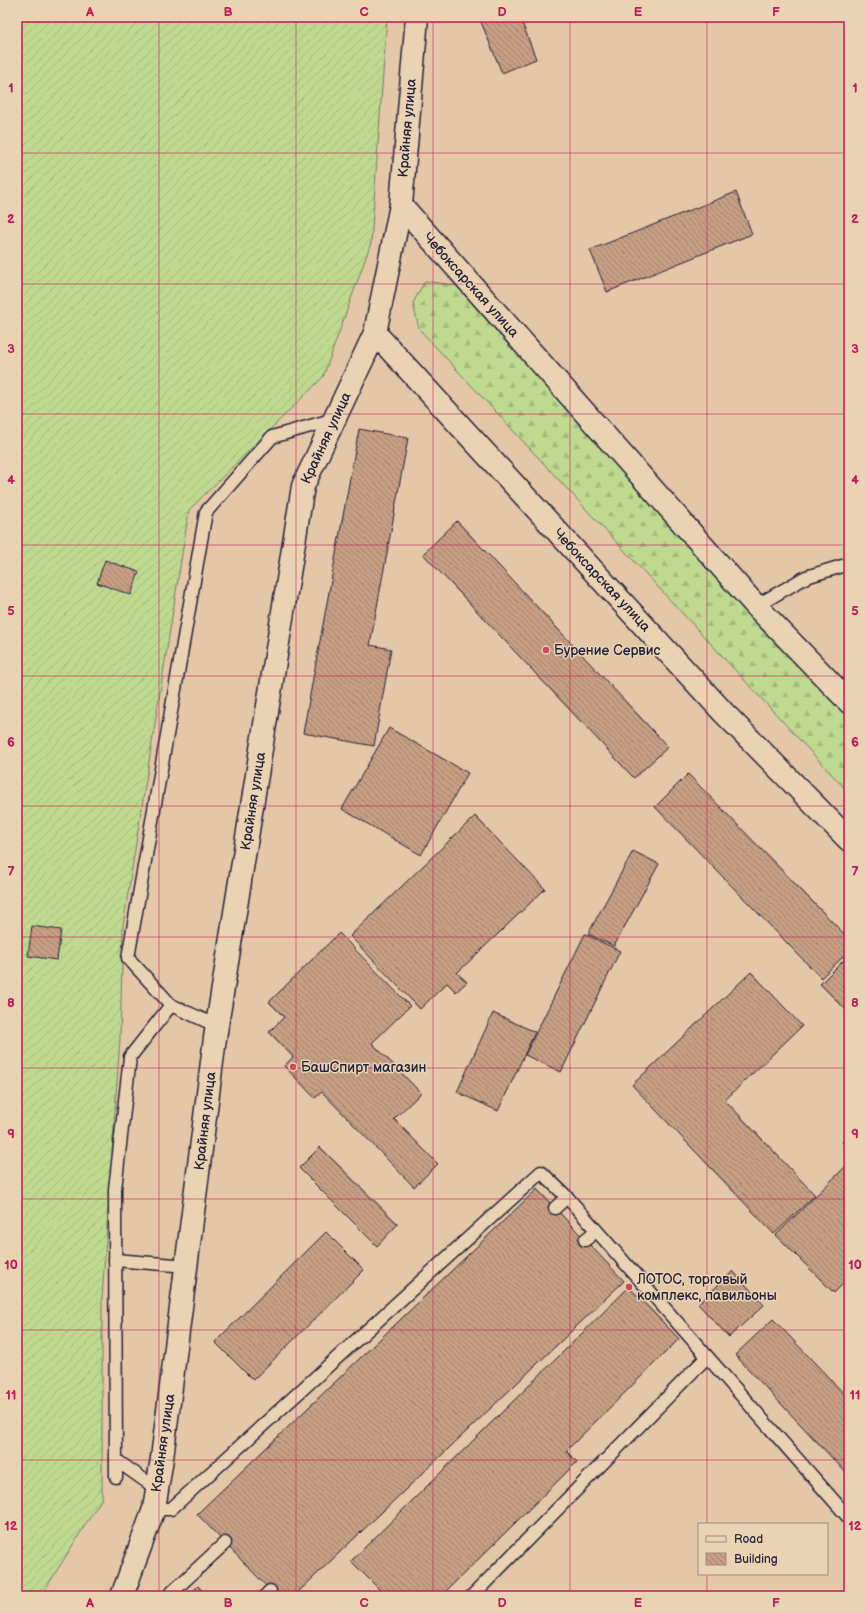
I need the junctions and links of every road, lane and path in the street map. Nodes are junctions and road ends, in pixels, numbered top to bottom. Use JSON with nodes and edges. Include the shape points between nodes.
{"nodes":[{"id":1,"x":417,"y":17,"type":"edge"},
{"id":2,"x":401,"y":205,"type":"junction"},
{"id":3,"x":375,"y":334,"type":"junction"},
{"id":4,"x":335,"y":419,"type":"junction"},
{"id":5,"x":849,"y":564,"type":"edge"},
{"id":6,"x":756,"y":606,"type":"junction"},
{"id":7,"x":849,"y":702,"type":"edge"},
{"id":8,"x":849,"y":840,"type":"edge"},
{"id":9,"x":172,"y":1005,"type":"junction"},
{"id":10,"x":217,"y":1026,"type":"junction"},
{"id":11,"x":567,"y":1197,"type":"junction"},
{"id":12,"x":555,"y":1208,"type":"dead end"},
{"id":13,"x":596,"y":1232,"type":"junction"},
{"id":14,"x":585,"y":1240,"type":"dead end"},
{"id":15,"x":115,"y":1260,"type":"junction"},
{"id":16,"x":187,"y":1266,"type":"junction"},
{"id":17,"x":707,"y":1358,"type":"junction"},
{"id":18,"x":116,"y":1460,"type":"junction"},
{"id":19,"x":116,"y":1478,"type":"dead end"},
{"id":20,"x":155,"y":1499,"type":"junction"},
{"id":21,"x":849,"y":1518,"type":"edge"},
{"id":22,"x":225,"y":1543,"type":"dead end"},
{"id":23,"x":125,"y":1595,"type":"edge"},
{"id":24,"x":168,"y":1596,"type":"edge"},
{"id":25,"x":472,"y":1596,"type":"edge"}],
"edges":[{"from":1,"to":2,"type":"street","name":"Крайняя улица"},
{"from":2,"to":3,"type":"street","name":"Крайняя улица"},
{"from":2,"to":6,"type":"street","name":"Чебоксарская улица"},
{"from":3,"to":4,"type":"street","name":"Крайняя улица"},
{"from":3,"to":8,"type":"street","name":"Чебоксарская улица","via":[[723,712]]},
{"from":4,"to":9,"type":"lane","via":[[272,437],[206,512],[128,958]]},
{"from":4,"to":10,"type":"street","name":"Крайняя улица","via":[[303,486]]},
{"from":5,"to":6,"type":"lane","via":[[806,577]]},
{"from":6,"to":7,"type":"street","name":"Чебоксарская улица"},
{"from":9,"to":10,"type":"lane"},
{"from":9,"to":15,"type":"lane","via":[[130,1057],[115,1189]]},
{"from":10,"to":16,"type":"street","name":"Крайняя улица"},
{"from":11,"to":12,"type":"lane"},
{"from":11,"to":13,"type":"lane"},
{"from":11,"to":20,"type":"lane","via":[[541,1172],[171,1509]]},
{"from":13,"to":14,"type":"lane"},
{"from":13,"to":17,"type":"lane"},
{"from":15,"to":16,"type":"lane"},
{"from":15,"to":18,"type":"lane"},
{"from":16,"to":20,"type":"street","name":"Крайняя улица"},
{"from":17,"to":21,"type":"lane"},
{"from":17,"to":25,"type":"lane"},
{"from":18,"to":19,"type":"lane"},
{"from":18,"to":20,"type":"lane"},
{"from":20,"to":23,"type":"street","name":"Крайняя улица"},
{"from":22,"to":24,"type":"lane"}]}
